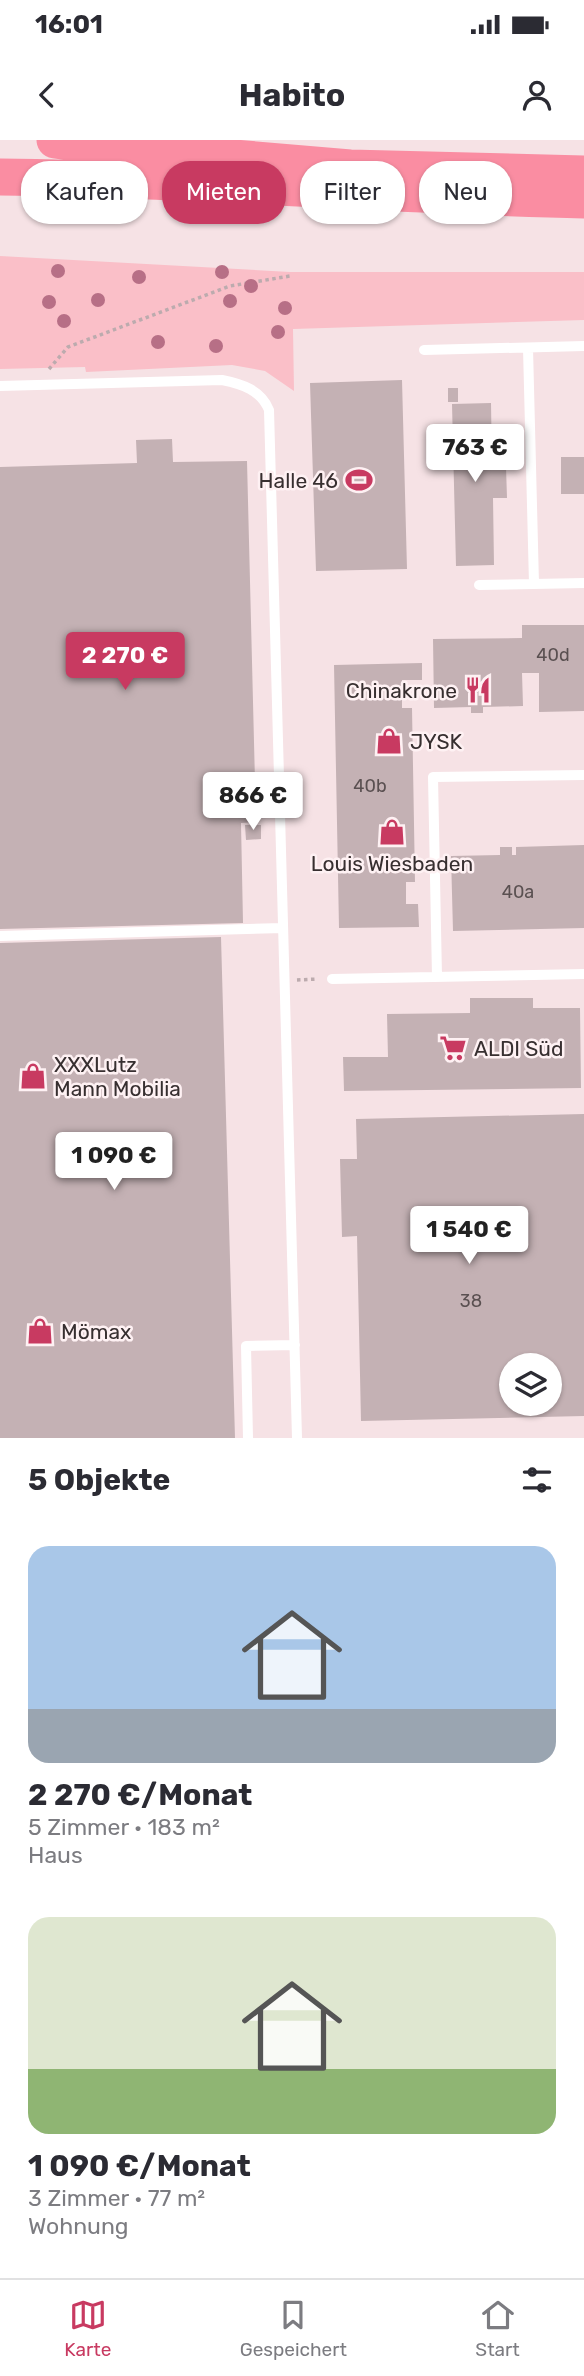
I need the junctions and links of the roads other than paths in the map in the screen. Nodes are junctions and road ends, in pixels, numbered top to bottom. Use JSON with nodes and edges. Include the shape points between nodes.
{"nodes":[{"id":1,"x":55,"y":140,"type":"edge"},
{"id":2,"x":0,"y":170,"type":"edge"},
{"id":3,"x":21,"y":172,"type":"edge"},
{"id":4,"x":584,"y":174,"type":"edge"},
{"id":5,"x":0,"y":177,"type":"edge"},
{"id":6,"x":21,"y":177,"type":"edge"},
{"id":7,"x":148,"y":182,"type":"edge"},
{"id":8,"x":584,"y":200,"type":"edge"},
{"id":9,"x":584,"y":346,"type":"edge"},
{"id":10,"x":528,"y":348,"type":"junction"},
{"id":11,"x":424,"y":350,"type":"dead end"},
{"id":12,"x":0,"y":386,"type":"edge"},
{"id":13,"x":584,"y":583,"type":"edge"},
{"id":14,"x":480,"y":584,"type":"dead end"},
{"id":15,"x":534,"y":584,"type":"junction"},
{"id":16,"x":584,"y":775,"type":"edge"},
{"id":17,"x":283,"y":928,"type":"junction"},
{"id":18,"x":0,"y":936,"type":"edge"},
{"id":19,"x":584,"y":974,"type":"edge"},
{"id":20,"x":437,"y":977,"type":"junction"},
{"id":21,"x":332,"y":979,"type":"dead end"},
{"id":22,"x":295,"y":1345,"type":"junction"},
{"id":23,"x":248,"y":1438,"type":"edge"},
{"id":24,"x":297,"y":1438,"type":"edge"}],
"edges":[{"from":1,"to":4,"type":"highway","via":[[350,168]]},
{"from":2,"to":3,"type":"highway"},
{"from":5,"to":6,"type":"highway"},
{"from":7,"to":8,"type":"highway"},
{"from":9,"to":10,"type":"lane"},
{"from":10,"to":11,"type":"lane"},
{"from":10,"to":15,"type":"lane"},
{"from":12,"to":17,"type":"lane","via":[[222,380],[254,390],[266,401],[271,417]]},
{"from":13,"to":15,"type":"lane"},
{"from":14,"to":15,"type":"lane"},
{"from":16,"to":20,"type":"lane","via":[[433,777]]},
{"from":17,"to":18,"type":"lane"},
{"from":17,"to":22,"type":"lane"},
{"from":19,"to":20,"type":"lane"},
{"from":20,"to":21,"type":"lane"},
{"from":22,"to":23,"type":"lane","via":[[246,1346]]},
{"from":22,"to":24,"type":"lane"}]}
